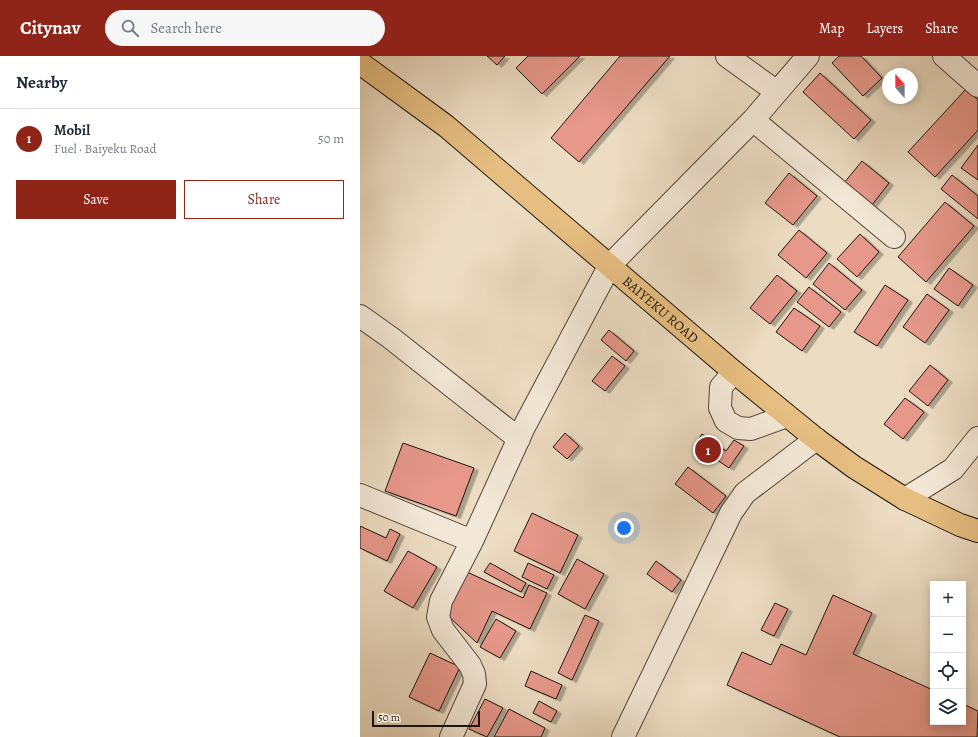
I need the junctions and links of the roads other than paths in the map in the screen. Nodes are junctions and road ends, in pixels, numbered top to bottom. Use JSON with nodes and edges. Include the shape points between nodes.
{"nodes":[{"id":1,"x":727,"y":56,"type":"edge"},
{"id":2,"x":808,"y":56,"type":"edge"},
{"id":3,"x":944,"y":56,"type":"edge"},
{"id":4,"x":360,"y":63,"type":"edge"},
{"id":5,"x":978,"y":86,"type":"edge"},
{"id":6,"x":777,"y":92,"type":"junction"},
{"id":7,"x":753,"y":120,"type":"junction"},
{"id":8,"x":894,"y":237,"type":"dead end"},
{"id":9,"x":610,"y":265,"type":"junction"},
{"id":10,"x":360,"y":316,"type":"edge"},
{"id":11,"x":734,"y":372,"type":"junction"},
{"id":12,"x":788,"y":416,"type":"junction"},
{"id":13,"x":978,"y":438,"type":"edge"},
{"id":14,"x":519,"y":439,"type":"junction"},
{"id":15,"x":816,"y":439,"type":"junction"},
{"id":16,"x":360,"y":495,"type":"edge"},
{"id":17,"x":905,"y":499,"type":"junction"},
{"id":18,"x":978,"y":531,"type":"edge"},
{"id":19,"x":472,"y":541,"type":"junction"},
{"id":20,"x":451,"y":737,"type":"edge"},
{"id":21,"x":624,"y":737,"type":"edge"}],
"edges":[{"from":1,"to":6,"type":"street"},
{"from":2,"to":6,"type":"street"},
{"from":3,"to":5,"type":"street"},
{"from":4,"to":9,"type":"main road","name":"BAIYEKU ROAD","via":[[446,126]]},
{"from":6,"to":7,"type":"street"},
{"from":7,"to":8,"type":"street"},
{"from":7,"to":9,"type":"street"},
{"from":9,"to":11,"type":"main road","name":"BAIYEKU ROAD"},
{"from":9,"to":14,"type":"street"},
{"from":10,"to":14,"type":"street"},
{"from":11,"to":12,"type":"main road","name":"BAIYEKU ROAD"},
{"from":11,"to":12,"type":"street","via":[[721,386],[720,408],[726,421],[738,428],[751,429]]},
{"from":12,"to":15,"type":"main road","name":"BAIYEKU ROAD"},
{"from":13,"to":17,"type":"street","via":[[953,468]]},
{"from":14,"to":19,"type":"street"},
{"from":15,"to":17,"type":"main road","name":"BAIYEKU ROAD"},
{"from":15,"to":21,"type":"street","via":[[745,493],[731,513]]},
{"from":16,"to":19,"type":"street"},
{"from":17,"to":18,"type":"main road","name":"BAIYEKU ROAD"},
{"from":19,"to":20,"type":"street","via":[[441,600],[438,617],[443,630],[474,674],[475,684]]}]}
